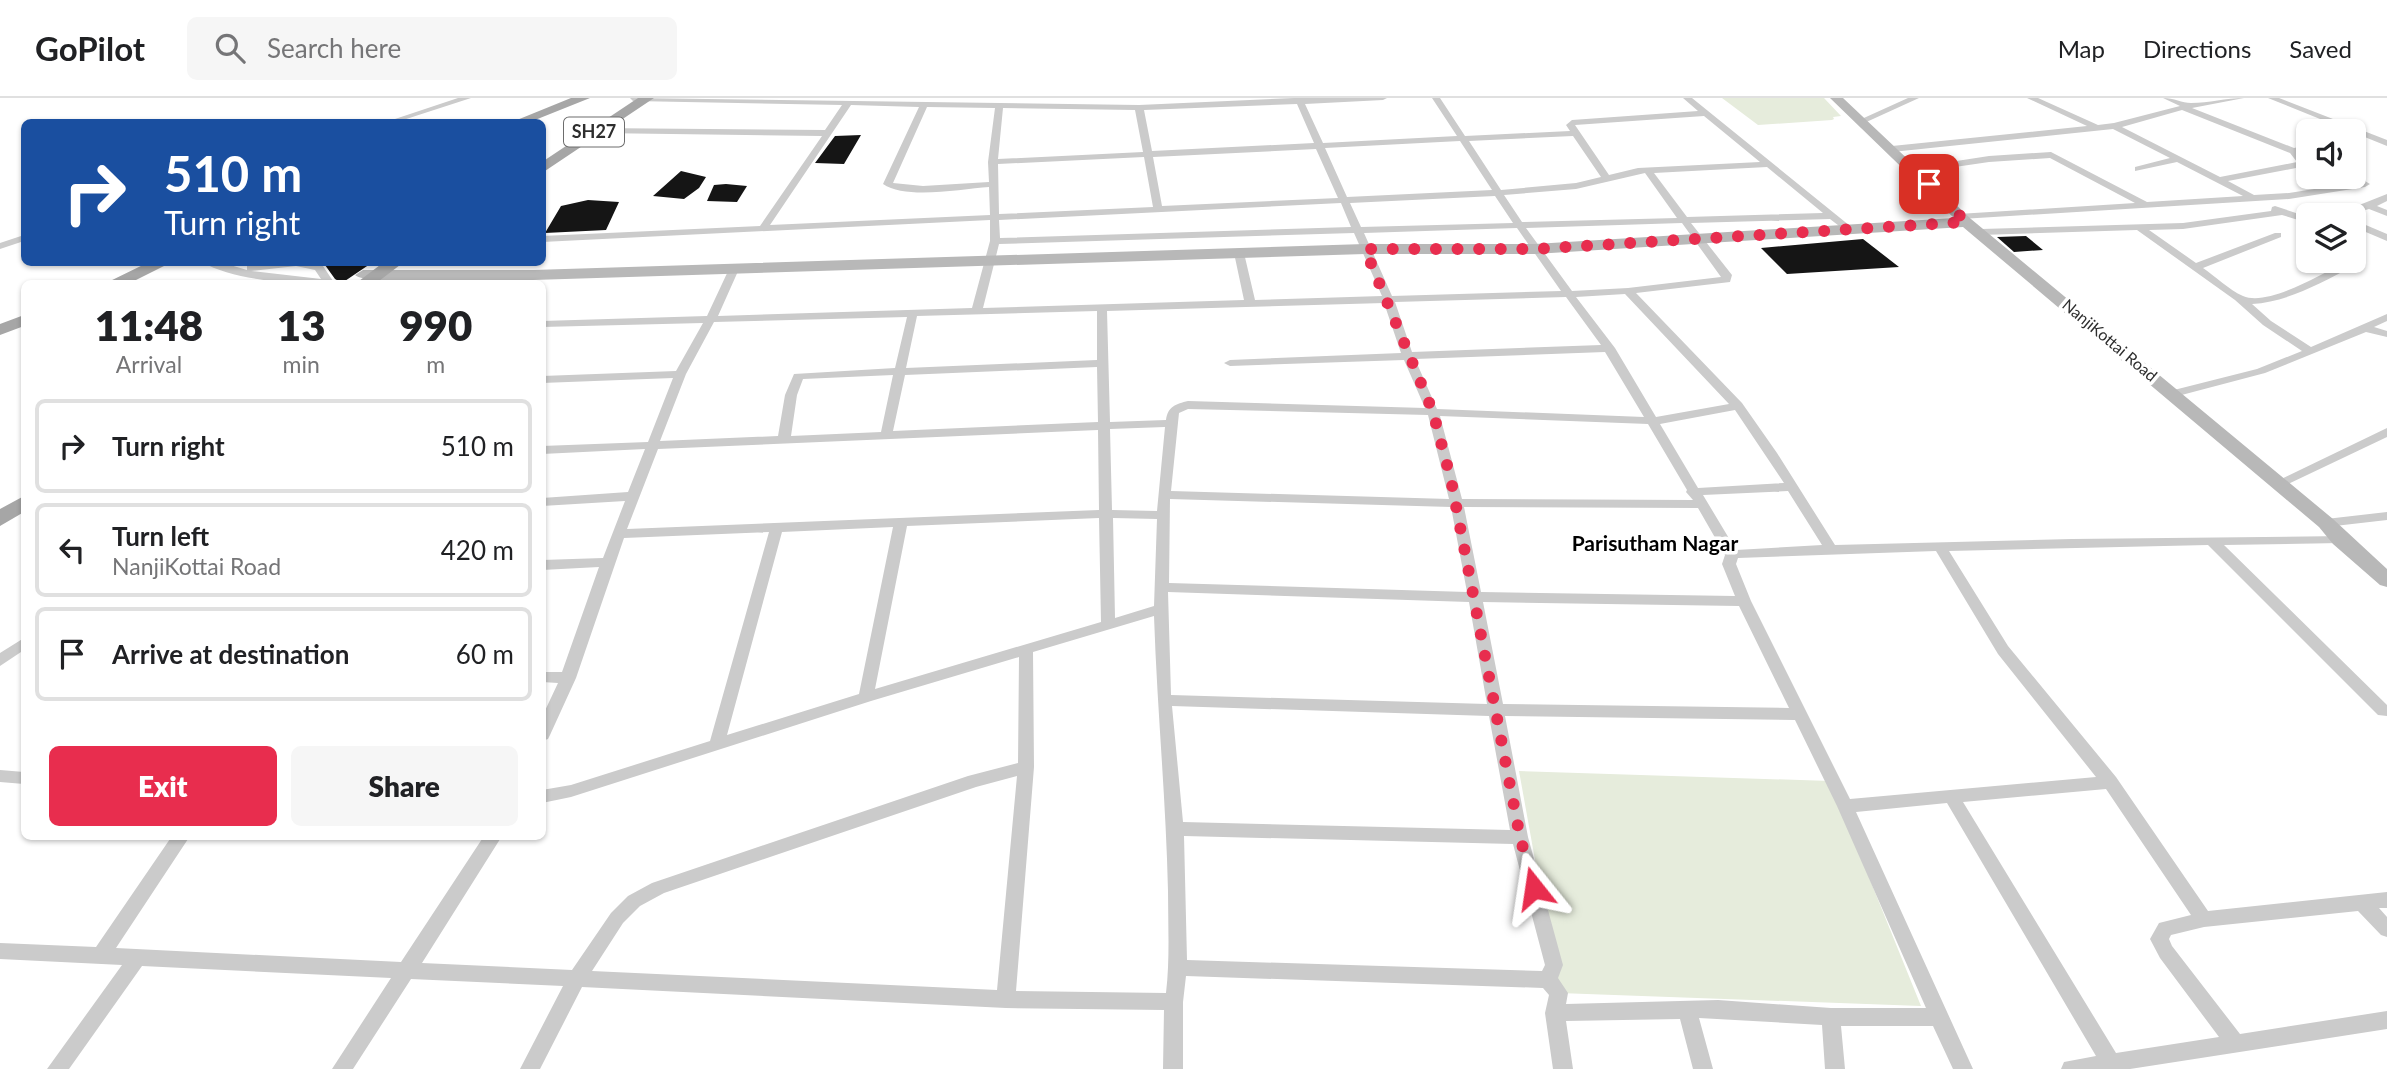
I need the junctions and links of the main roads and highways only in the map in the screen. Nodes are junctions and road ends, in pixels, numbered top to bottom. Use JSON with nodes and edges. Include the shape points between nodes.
{"nodes":[{"id":1,"x":571,"y":98,"type":"edge"},
{"id":2,"x":583,"y":98,"type":"edge"},
{"id":3,"x":640,"y":99,"type":"edge"},
{"id":4,"x":516,"y":119,"type":"edge"},
{"id":5,"x":527,"y":119,"type":"edge"},
{"id":6,"x":546,"y":158,"type":"edge"},
{"id":7,"x":546,"y":166,"type":"edge"},
{"id":8,"x":155,"y":266,"type":"edge"},
{"id":9,"x":170,"y":266,"type":"edge"},
{"id":10,"x":378,"y":266,"type":"edge"},
{"id":11,"x":388,"y":266,"type":"edge"},
{"id":12,"x":121,"y":280,"type":"edge"},
{"id":13,"x":137,"y":280,"type":"edge"},
{"id":14,"x":362,"y":280,"type":"edge"},
{"id":15,"x":21,"y":321,"type":"edge"},
{"id":16,"x":21,"y":328,"type":"edge"},
{"id":17,"x":0,"y":330,"type":"edge"},
{"id":18,"x":0,"y":337,"type":"edge"},
{"id":19,"x":21,"y":496,"type":"edge"},
{"id":20,"x":21,"y":505,"type":"edge"},
{"id":21,"x":0,"y":510,"type":"edge"},
{"id":22,"x":0,"y":519,"type":"edge"}],
"edges":[{"from":1,"to":4,"type":"main road"},
{"from":2,"to":5,"type":"main road"},
{"from":3,"to":6,"type":"main road","number":"SH27"},
{"from":3,"to":7,"type":"main road","number":"SH27"},
{"from":8,"to":12,"type":"main road"},
{"from":9,"to":13,"type":"main road"},
{"from":10,"to":14,"type":"main road"},
{"from":11,"to":14,"type":"main road"},
{"from":15,"to":17,"type":"main road"},
{"from":16,"to":18,"type":"main road"},
{"from":19,"to":21,"type":"main road"},
{"from":20,"to":22,"type":"main road"}]}
